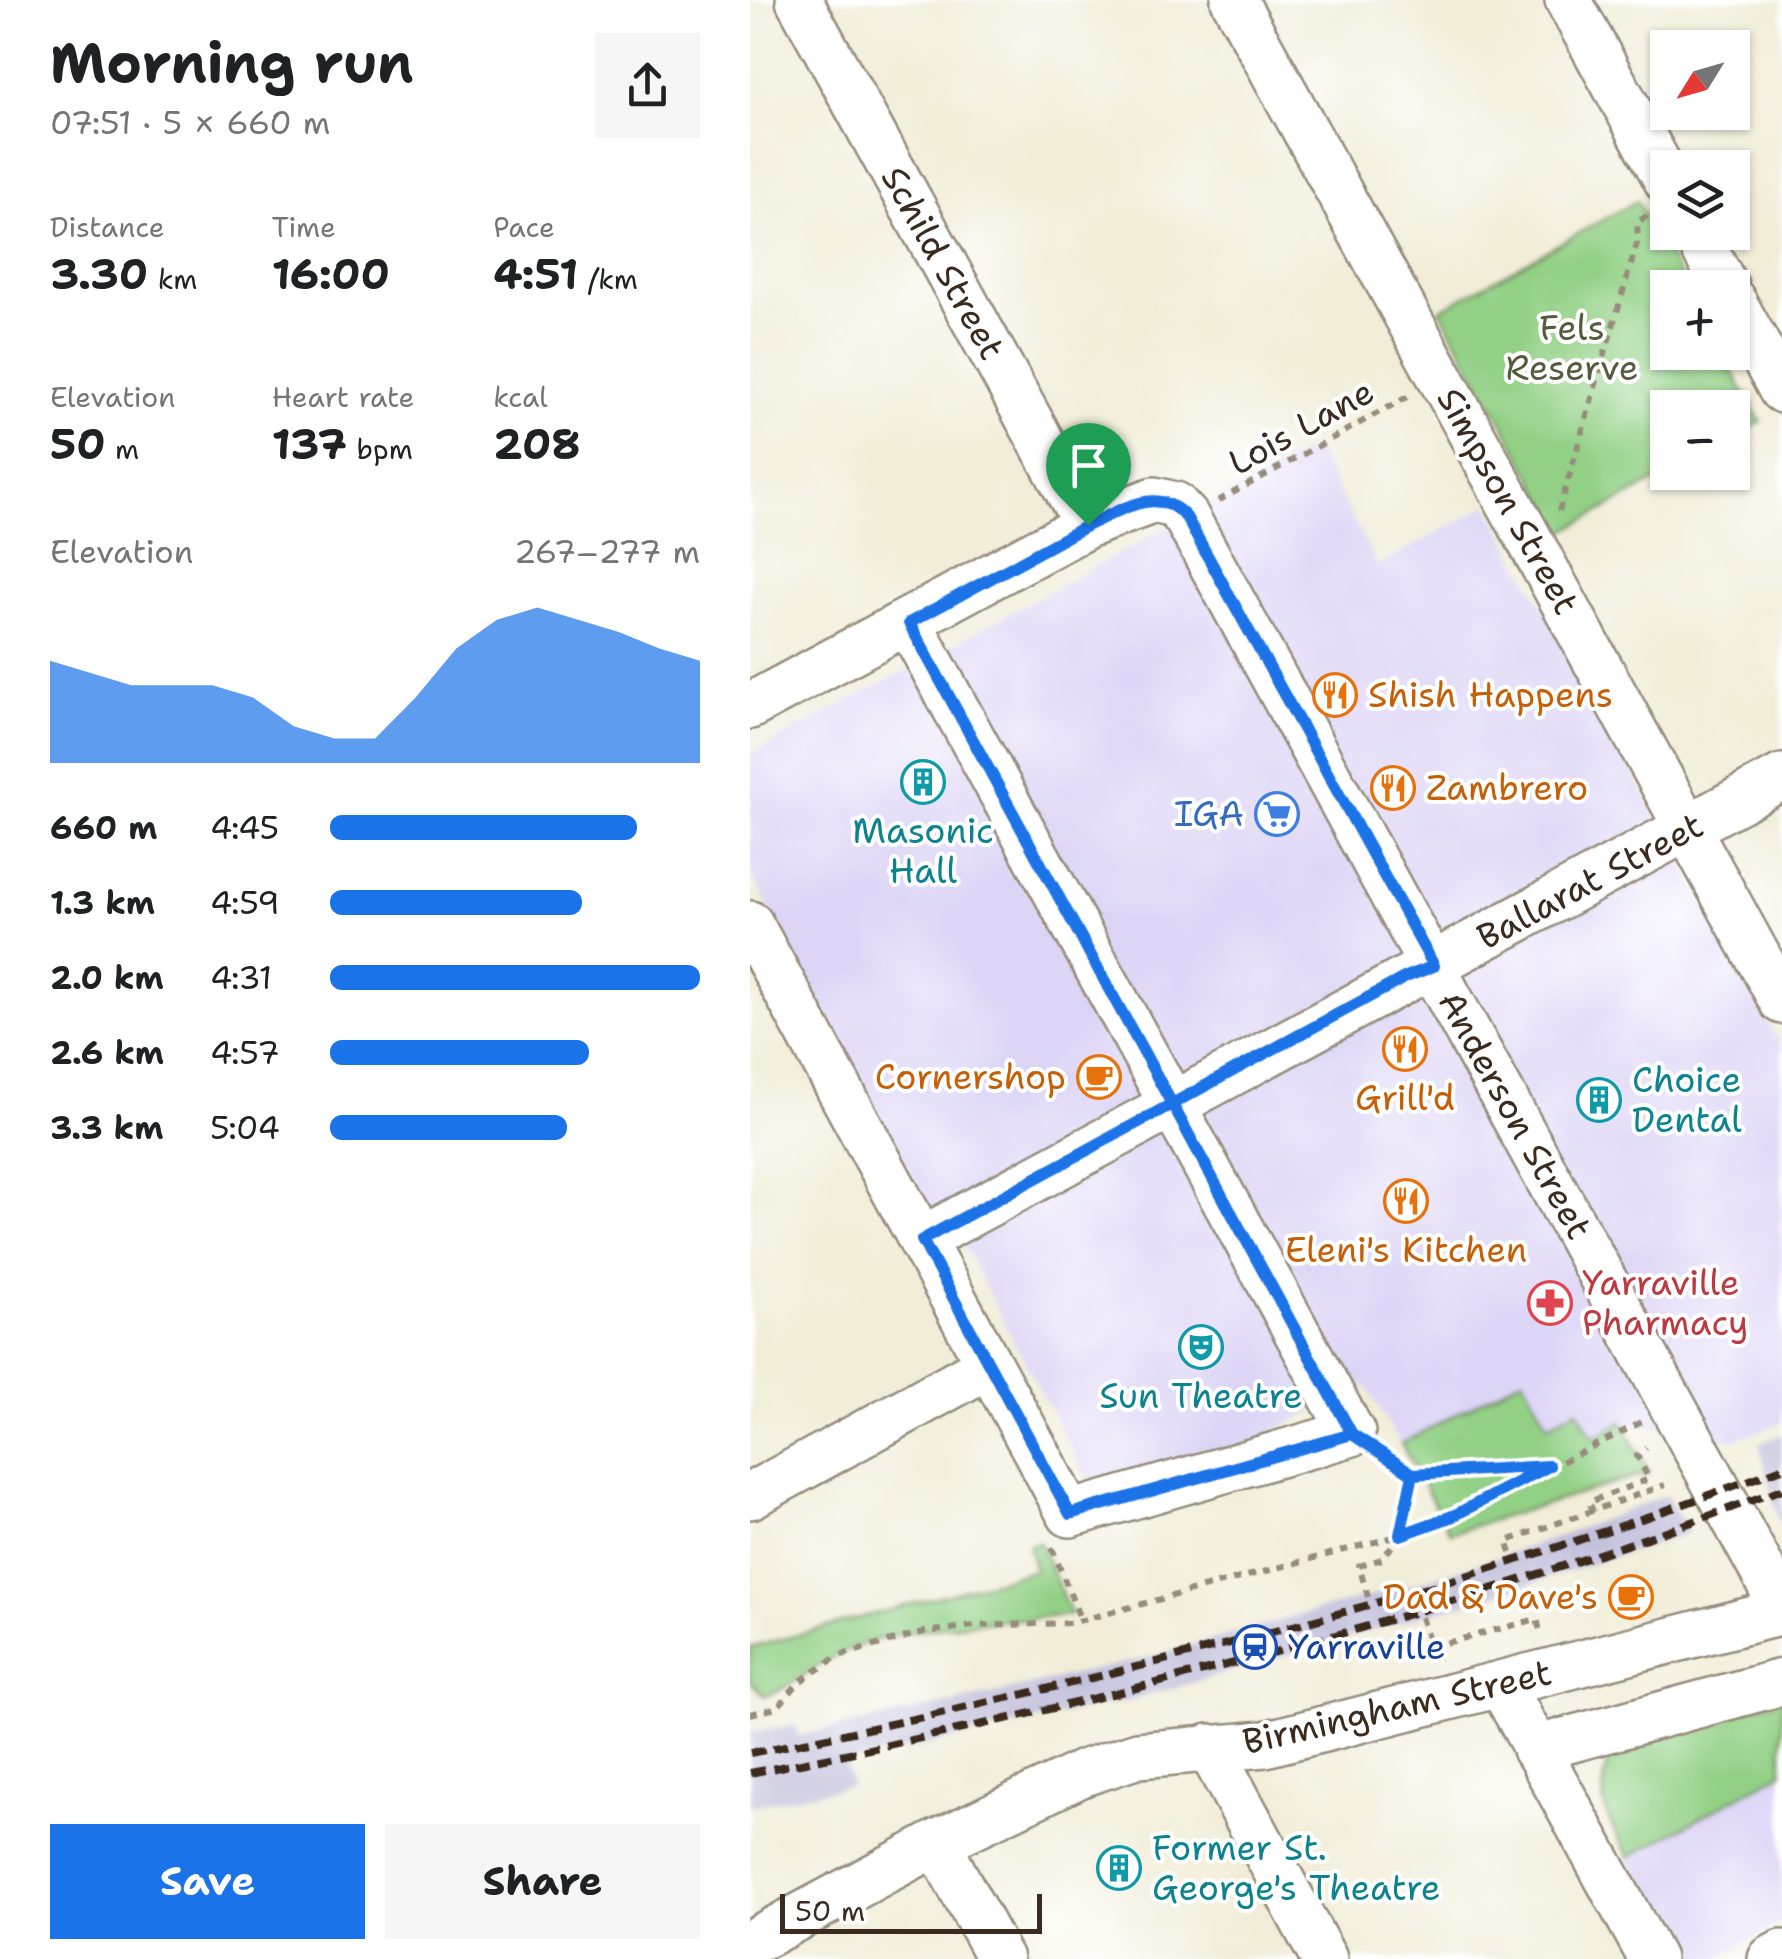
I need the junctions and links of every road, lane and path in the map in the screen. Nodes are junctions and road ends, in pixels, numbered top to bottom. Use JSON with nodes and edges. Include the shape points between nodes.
{"nodes":[{"id":1,"x":800,"y":0,"type":"edge"},
{"id":2,"x":1234,"y":0,"type":"edge"},
{"id":3,"x":1568,"y":0,"type":"edge"},
{"id":4,"x":1650,"y":176,"type":"edge"},
{"id":5,"x":1650,"y":208,"type":"edge"},
{"id":6,"x":1750,"y":332,"type":"edge"},
{"id":7,"x":1440,"y":378,"type":"junction"},
{"id":8,"x":1782,"y":390,"type":"edge"},
{"id":9,"x":1186,"y":517,"type":"junction"},
{"id":10,"x":1558,"y":520,"type":"dead end"},
{"id":11,"x":1088,"y":525,"type":"junction"},
{"id":12,"x":909,"y":623,"type":"junction"},
{"id":13,"x":750,"y":706,"type":"edge"},
{"id":14,"x":1782,"y":778,"type":"edge"},
{"id":15,"x":1688,"y":828,"type":"junction"},
{"id":16,"x":750,"y":924,"type":"edge"},
{"id":17,"x":1434,"y":966,"type":"junction"},
{"id":18,"x":1782,"y":1001,"type":"edge"},
{"id":19,"x":1172,"y":1104,"type":"junction"},
{"id":20,"x":922,"y":1240,"type":"junction"},
{"id":21,"x":989,"y":1364,"type":"junction"},
{"id":22,"x":1675,"y":1407,"type":"junction"},
{"id":23,"x":1352,"y":1434,"type":"junction"},
{"id":24,"x":1646,"y":1448,"type":"dead end"},
{"id":25,"x":1549,"y":1466,"type":"junction"},
{"id":26,"x":1413,"y":1474,"type":"junction"},
{"id":27,"x":1665,"y":1485,"type":"dead end"},
{"id":28,"x":750,"y":1496,"type":"edge"},
{"id":29,"x":1593,"y":1512,"type":"junction"},
{"id":30,"x":1059,"y":1526,"type":"junction"},
{"id":31,"x":1400,"y":1535,"type":"junction"},
{"id":32,"x":1511,"y":1553,"type":"dead end"},
{"id":33,"x":1368,"y":1597,"type":"dead end"},
{"id":34,"x":1782,"y":1609,"type":"edge"},
{"id":35,"x":1422,"y":1617,"type":"dead end"},
{"id":36,"x":1081,"y":1621,"type":"junction"},
{"id":37,"x":1527,"y":1634,"type":"dead end"},
{"id":38,"x":1432,"y":1648,"type":"junction"},
{"id":39,"x":1444,"y":1657,"type":"dead end"},
{"id":40,"x":1782,"y":1682,"type":"edge"},
{"id":41,"x":1500,"y":1684,"type":"junction"},
{"id":42,"x":750,"y":1714,"type":"edge"},
{"id":43,"x":1209,"y":1748,"type":"junction"},
{"id":44,"x":1535,"y":1749,"type":"junction"},
{"id":45,"x":937,"y":1843,"type":"junction"},
{"id":46,"x":750,"y":1944,"type":"edge"},
{"id":47,"x":1782,"y":1953,"type":"edge"},
{"id":48,"x":1000,"y":1959,"type":"edge"},
{"id":49,"x":1324,"y":1959,"type":"edge"},
{"id":50,"x":1652,"y":1959,"type":"edge"},
{"id":51,"x":1771,"y":1959,"type":"edge"}],
"edges":[{"from":1,"to":11,"type":"street","name":"Schild Street"},
{"from":2,"to":7,"type":"street","name":"Simpson Street"},
{"from":3,"to":4,"type":"street"},
{"from":5,"to":10,"type":"path","via":[[1637,222],[1638,240]]},
{"from":6,"to":8,"type":"street"},
{"from":7,"to":9,"type":"path","name":"Lois Lane"},
{"from":7,"to":15,"type":"street","name":"Simpson Street"},
{"from":9,"to":11,"type":"street","via":[[1165,500],[1136,504]]},
{"from":9,"to":17,"type":"street","name":"Anderson Street"},
{"from":11,"to":12,"type":"street"},
{"from":12,"to":13,"type":"street"},
{"from":12,"to":19,"type":"street"},
{"from":14,"to":15,"type":"street","name":"Ballarat Street"},
{"from":15,"to":17,"type":"street","name":"Ballarat Street"},
{"from":15,"to":18,"type":"street","name":"Simpson Street"},
{"from":16,"to":20,"type":"street"},
{"from":17,"to":19,"type":"street","name":"Ballarat Street"},
{"from":17,"to":22,"type":"street","name":"Anderson Street"},
{"from":19,"to":20,"type":"street","name":"Ballarat Street"},
{"from":19,"to":23,"type":"street"},
{"from":20,"to":21,"type":"street"},
{"from":21,"to":28,"type":"street"},
{"from":21,"to":30,"type":"street"},
{"from":22,"to":25,"type":"path"},
{"from":22,"to":34,"type":"street","name":"Anderson Street"},
{"from":23,"to":26,"type":"path"},
{"from":23,"to":30,"type":"street"},
{"from":24,"to":29,"type":"path","via":[[1637,1456],[1649,1479],[1589,1502]]},
{"from":25,"to":26,"type":"path"},
{"from":25,"to":31,"type":"path","via":[[1453,1516]]},
{"from":26,"to":31,"type":"path"},
{"from":27,"to":29,"type":"path"},
{"from":29,"to":32,"type":"path","via":[[1507,1540]]},
{"from":30,"to":36,"type":"path"},
{"from":31,"to":33,"type":"path","via":[[1382,1558],[1358,1566]]},
{"from":31,"to":36,"type":"path"},
{"from":34,"to":41,"type":"street","name":"Birmingham Street"},
{"from":35,"to":38,"type":"path"},
{"from":36,"to":42,"type":"path","via":[[924,1632],[838,1656],[799,1682],[777,1708]]},
{"from":37,"to":38,"type":"path","via":[[1540,1630],[1536,1619]]},
{"from":38,"to":39,"type":"path","via":[[1435,1659]]},
{"from":40,"to":44,"type":"street"},
{"from":41,"to":43,"type":"street","name":"Birmingham Street","via":[[1265,1744]]},
{"from":41,"to":44,"type":"street"},
{"from":43,"to":45,"type":"street","name":"Birmingham Street","via":[[1138,1756],[1082,1772]]},
{"from":43,"to":49,"type":"street"},
{"from":44,"to":50,"type":"street"},
{"from":45,"to":46,"type":"street","name":"Birmingham Street"},
{"from":45,"to":48,"type":"street"},
{"from":47,"to":51,"type":"street"}]}
